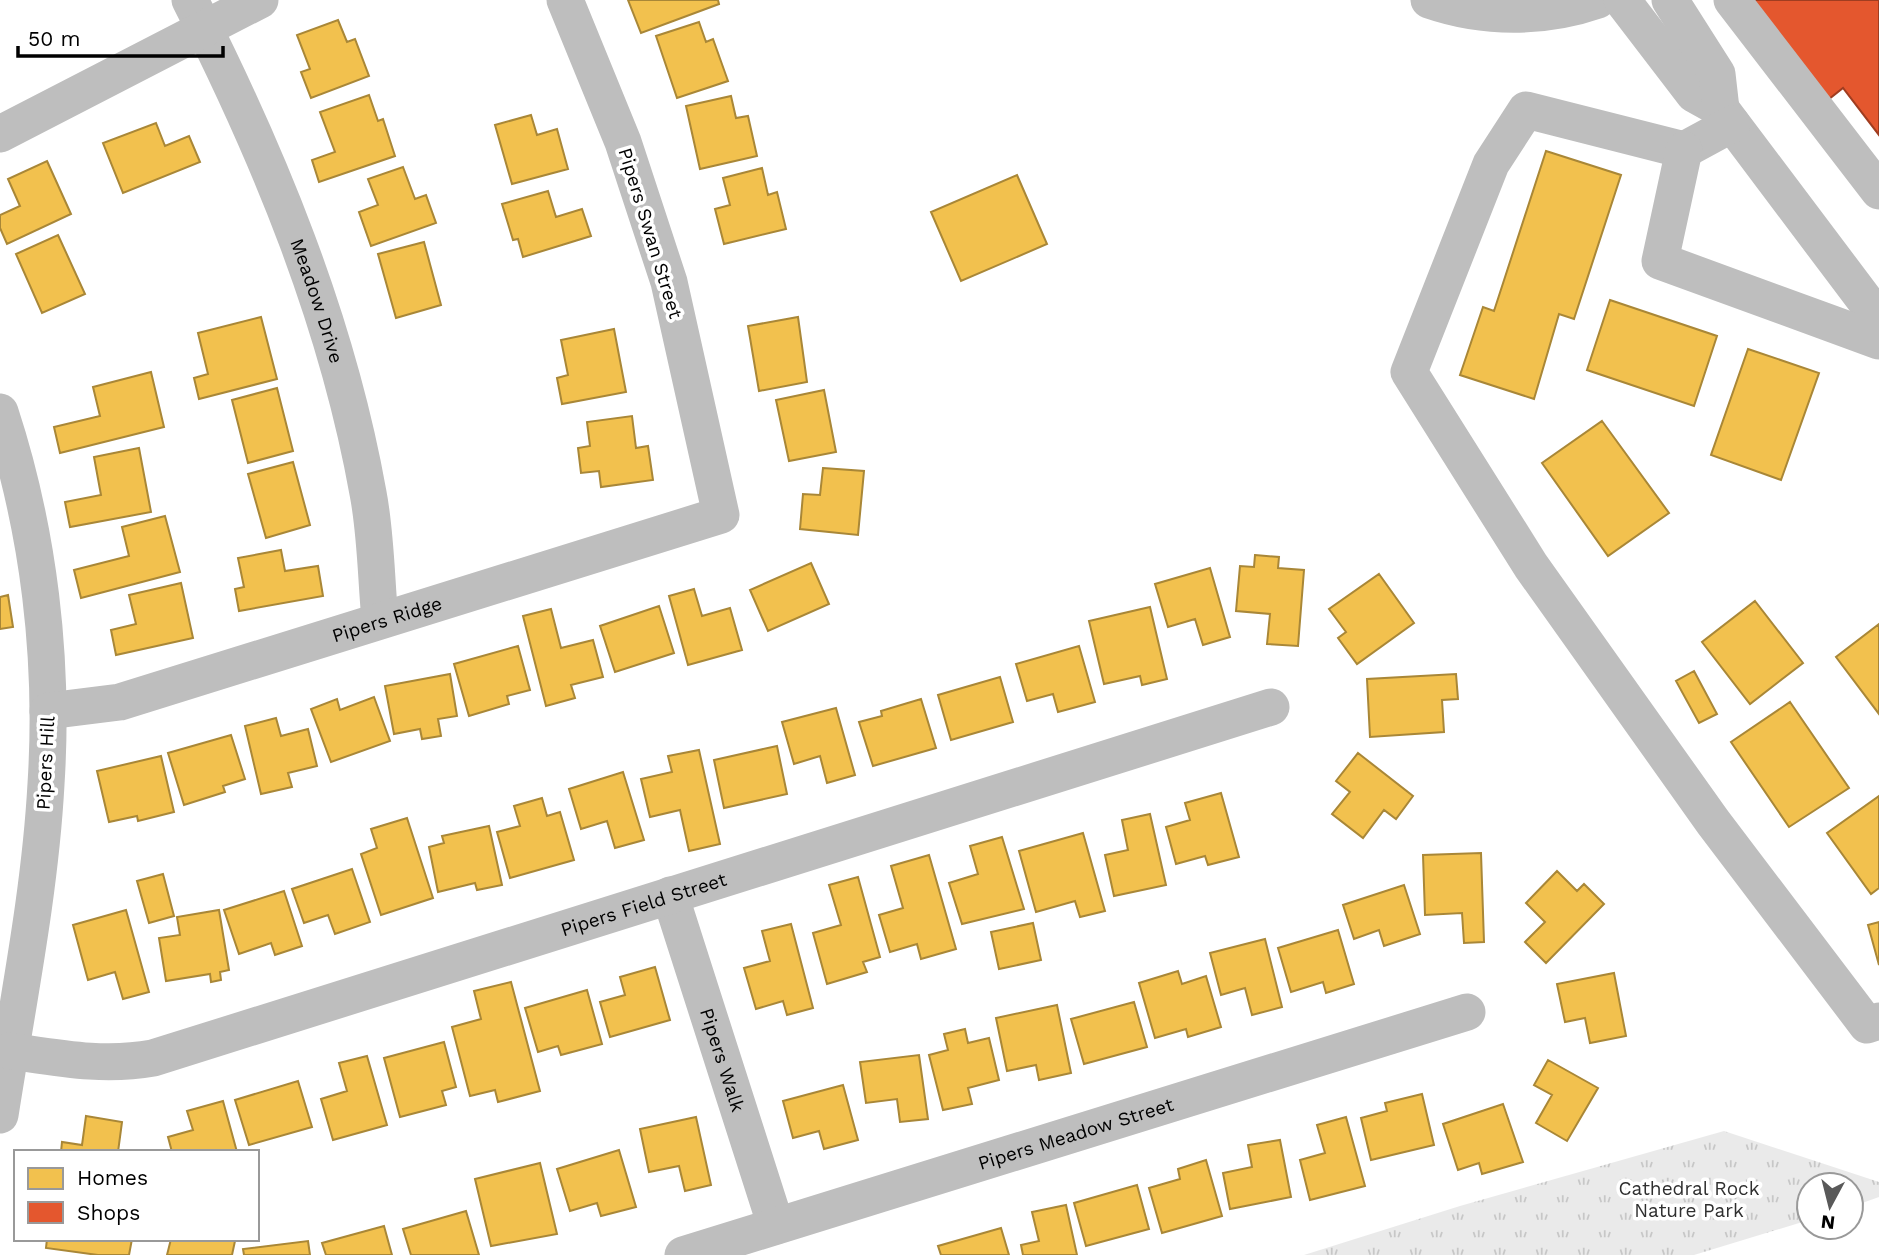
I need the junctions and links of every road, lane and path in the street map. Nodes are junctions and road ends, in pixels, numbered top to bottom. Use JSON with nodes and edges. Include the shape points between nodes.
{"nodes":[{"id":1,"x":260,"y":0,"type":"edge"},
{"id":2,"x":565,"y":0,"type":"edge"},
{"id":3,"x":1598,"y":0,"type":"edge"},
{"id":4,"x":1622,"y":0,"type":"edge"},
{"id":5,"x":1670,"y":0,"type":"edge"},
{"id":6,"x":1732,"y":0,"type":"edge"},
{"id":7,"x":1445,"y":3,"type":"edge"},
{"id":8,"x":197,"y":14,"type":"edge"},
{"id":9,"x":1727,"y":117,"type":"junction"},
{"id":10,"x":0,"y":134,"type":"edge"},
{"id":11,"x":1684,"y":150,"type":"junction"},
{"id":12,"x":1879,"y":191,"type":"edge"},
{"id":13,"x":1879,"y":319,"type":"edge"},
{"id":14,"x":1879,"y":341,"type":"edge"},
{"id":15,"x":0,"y":412,"type":"edge"},
{"id":16,"x":721,"y":515,"type":"joint"},
{"id":17,"x":380,"y":620,"type":"junction"},
{"id":18,"x":1271,"y":707,"type":"dead end"},
{"id":19,"x":48,"y":711,"type":"junction"},
{"id":20,"x":670,"y":894,"type":"junction"},
{"id":21,"x":1467,"y":1012,"type":"dead end"},
{"id":22,"x":1879,"y":1021,"type":"edge"},
{"id":23,"x":10,"y":1051,"type":"junction"},
{"id":24,"x":0,"y":1115,"type":"edge"},
{"id":25,"x":776,"y":1226,"type":"junction"},
{"id":26,"x":683,"y":1255,"type":"edge"}],
"edges":[{"from":1,"to":8,"type":"street"},
{"from":2,"to":16,"type":"street","name":"Pipers Swan Street","via":[[623,142],[669,282]]},
{"from":3,"to":7,"type":"street","via":[[1536,14],[1493,14]]},
{"from":4,"to":9,"type":"street","via":[[1694,94]]},
{"from":5,"to":9,"type":"street","via":[[1717,74]]},
{"from":6,"to":12,"type":"street"},
{"from":8,"to":10,"type":"street"},
{"from":8,"to":17,"type":"street","name":"Meadow Drive","via":[[225,66],[298,239],[347,395],[369,496]]},
{"from":9,"to":11,"type":"street"},
{"from":9,"to":13,"type":"street"},
{"from":11,"to":14,"type":"street","via":[[1660,261]]},
{"from":11,"to":22,"type":"street","via":[[1526,110],[1491,164],[1409,372],[1531,566],[1713,822],[1867,1025]]},
{"from":15,"to":19,"type":"street","name":"Pipers Hill","via":[[36,561]]},
{"from":16,"to":17,"type":"street","name":"Pipers Ridge"},
{"from":17,"to":19,"type":"street","name":"Pipers Ridge","via":[[120,702]]},
{"from":18,"to":20,"type":"street","name":"Pipers Field Street"},
{"from":19,"to":23,"type":"street","name":"Pipers Hill","via":[[46,786]]},
{"from":20,"to":23,"type":"street","name":"Pipers Field Street","via":[[153,1058],[89,1063]]},
{"from":20,"to":25,"type":"street","name":"Pipers Walk"},
{"from":21,"to":25,"type":"street","name":"Pipers Meadow Street"},
{"from":23,"to":24,"type":"street","name":"Pipers Hill"},
{"from":25,"to":26,"type":"street","name":"Pipers Meadow Street"}]}
